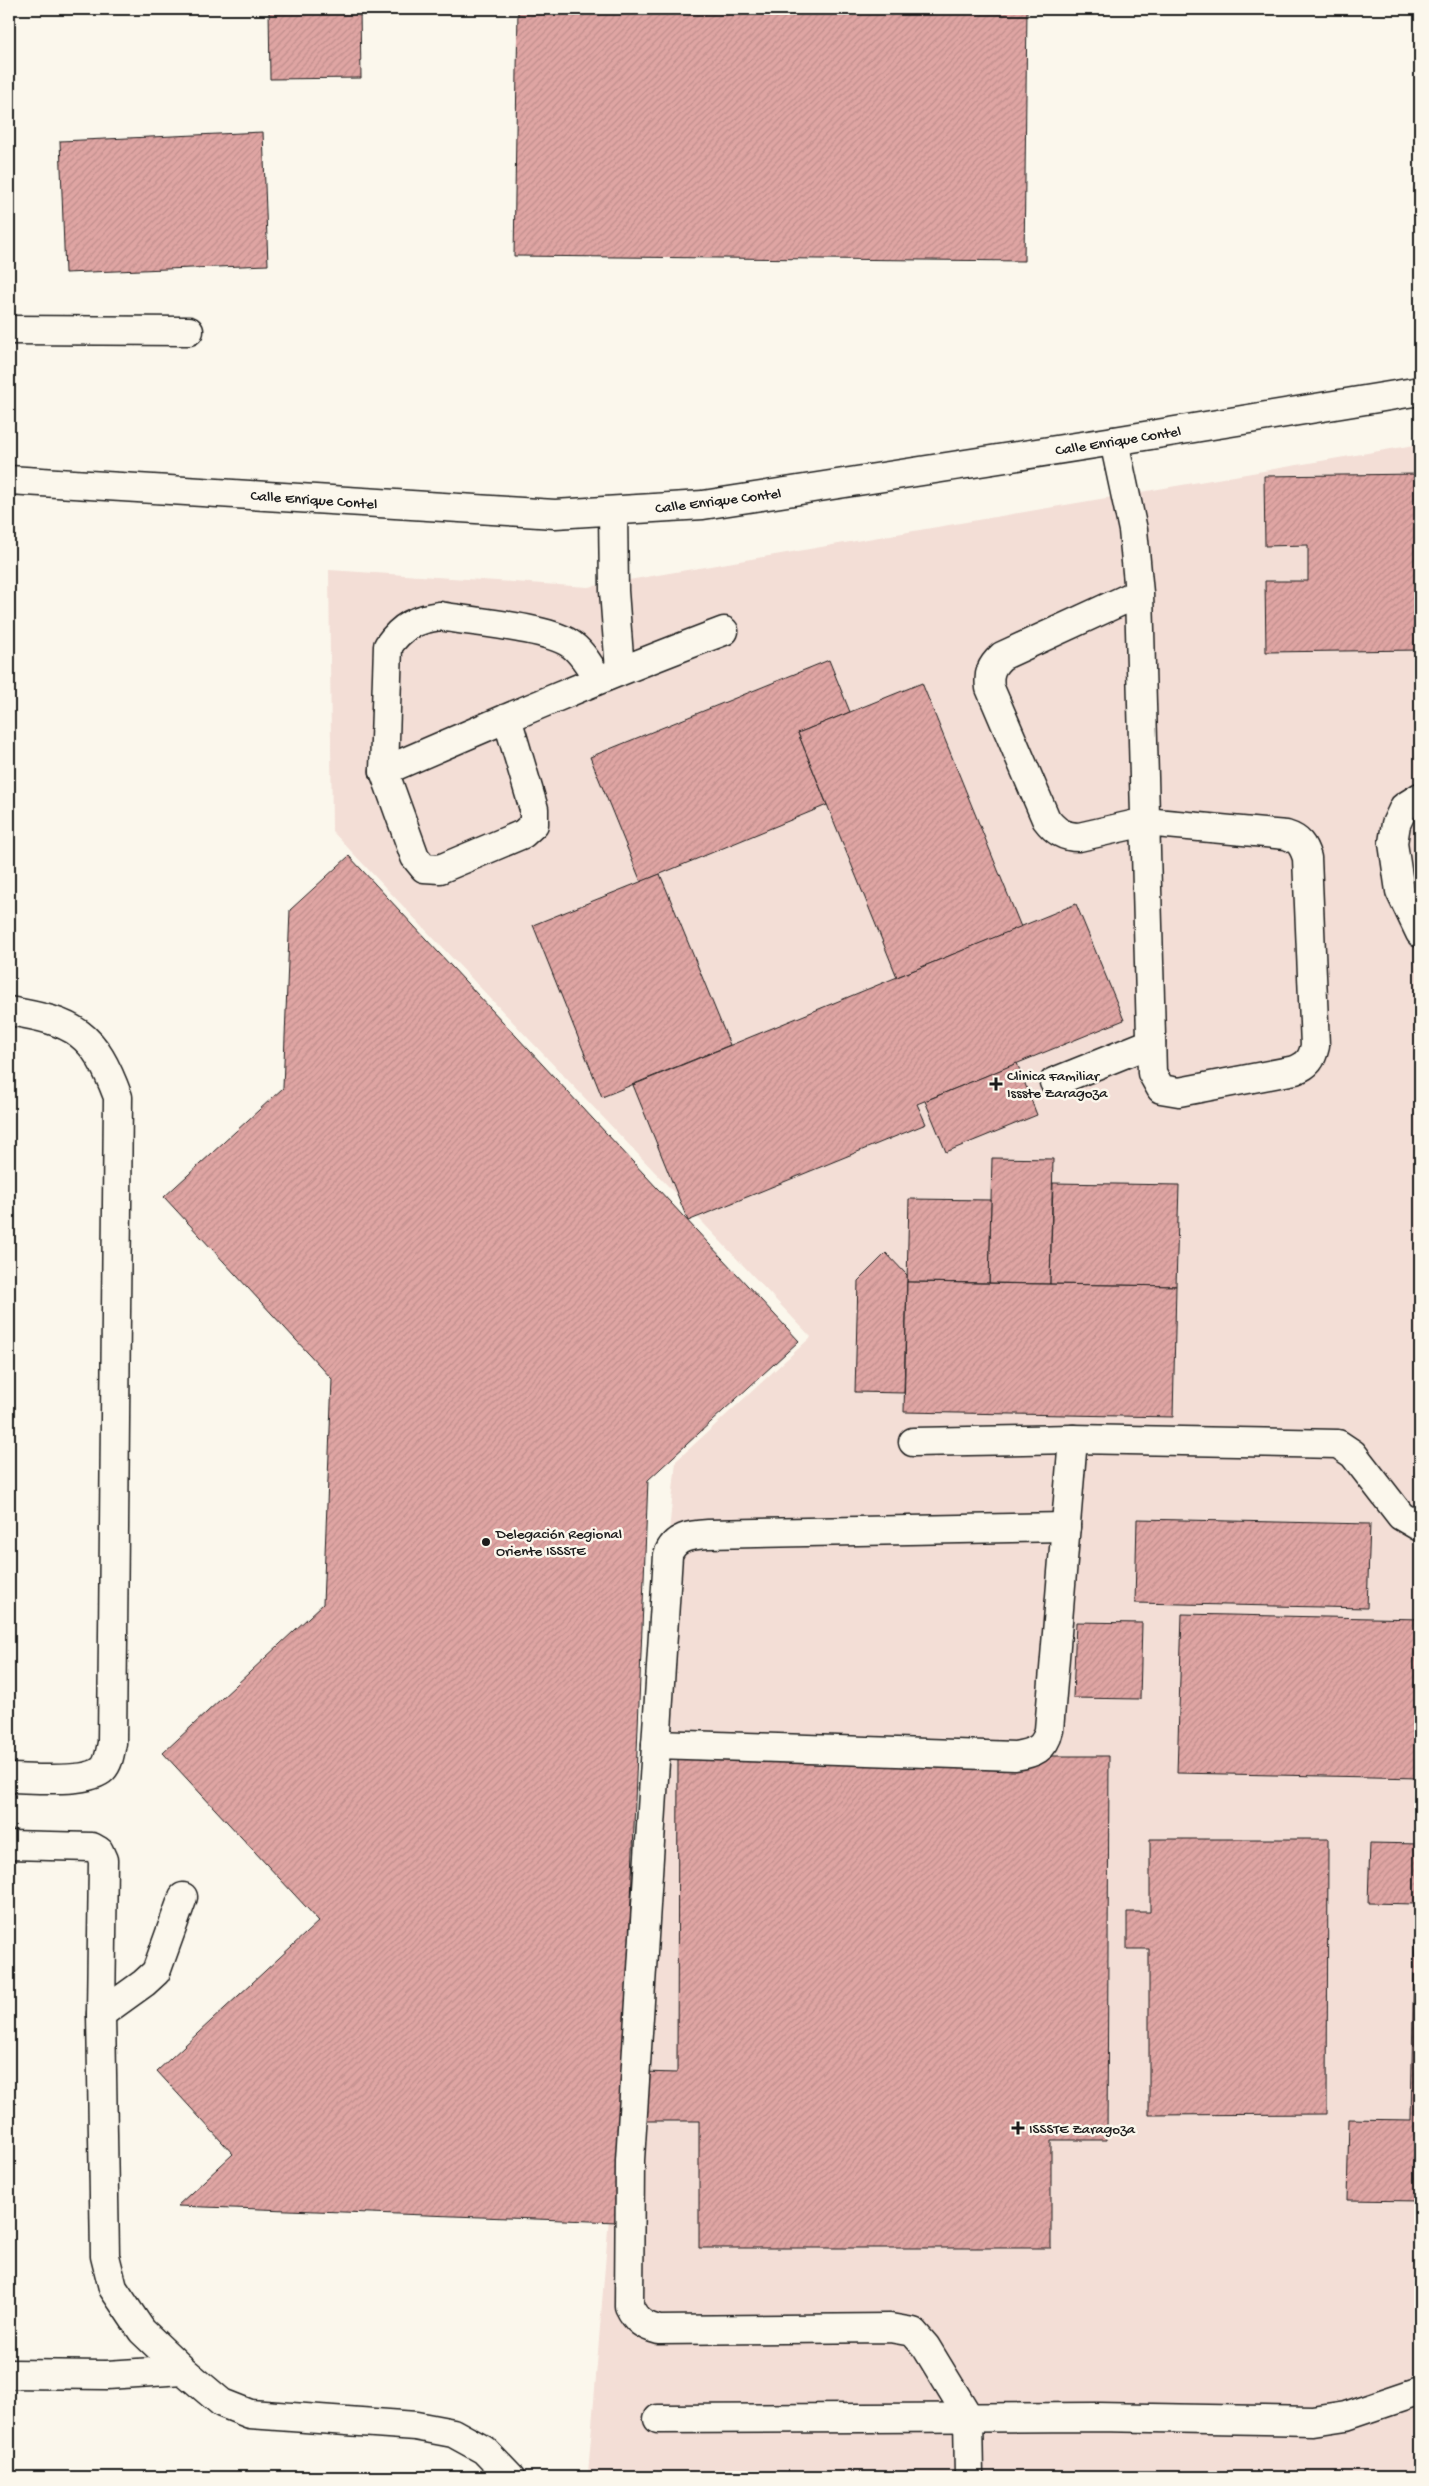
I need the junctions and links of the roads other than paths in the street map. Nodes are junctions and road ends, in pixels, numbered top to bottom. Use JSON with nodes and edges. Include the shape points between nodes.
{"nodes":[{"id":1,"x":9,"y":330,"type":"edge"},
{"id":2,"x":189,"y":332,"type":"dead end"},
{"id":3,"x":1420,"y":391,"type":"edge"},
{"id":4,"x":1114,"y":442,"type":"junction"},
{"id":5,"x":9,"y":480,"type":"edge"},
{"id":6,"x":613,"y":512,"type":"junction"},
{"id":7,"x":1139,"y":593,"type":"junction"},
{"id":8,"x":724,"y":631,"type":"dead end"},
{"id":9,"x":609,"y":675,"type":"junction"},
{"id":10,"x":507,"y":718,"type":"junction"},
{"id":11,"x":384,"y":771,"type":"junction"},
{"id":12,"x":1420,"y":797,"type":"edge"},
{"id":13,"x":1145,"y":822,"type":"junction"},
{"id":14,"x":1420,"y":933,"type":"edge"},
{"id":15,"x":9,"y":1011,"type":"edge"},
{"id":16,"x":1151,"y":1043,"type":"junction"},
{"id":17,"x":1054,"y":1082,"type":"dead end"},
{"id":18,"x":1073,"y":1439,"type":"junction"},
{"id":19,"x":913,"y":1442,"type":"dead end"},
{"id":20,"x":1066,"y":1527,"type":"junction"},
{"id":21,"x":1420,"y":1527,"type":"edge"},
{"id":22,"x":656,"y":1744,"type":"junction"},
{"id":23,"x":9,"y":1778,"type":"edge"},
{"id":24,"x":9,"y":1846,"type":"edge"},
{"id":25,"x":183,"y":1897,"type":"dead end"},
{"id":26,"x":101,"y":2014,"type":"junction"},
{"id":27,"x":183,"y":2370,"type":"junction"},
{"id":28,"x":9,"y":2374,"type":"edge"},
{"id":29,"x":1420,"y":2391,"type":"edge"},
{"id":30,"x":968,"y":2416,"type":"junction"},
{"id":31,"x":658,"y":2419,"type":"dead end"},
{"id":32,"x":510,"y":2477,"type":"edge"},
{"id":33,"x":968,"y":2477,"type":"edge"}],
"edges":[{"from":1,"to":2,"type":"street"},
{"from":3,"to":4,"type":"street","name":"Calle Enrique Contel"},
{"from":4,"to":6,"type":"street","name":"Calle Enrique Contel","via":[[703,504]]},
{"from":4,"to":7,"type":"street","via":[[1133,530]]},
{"from":5,"to":6,"type":"street","name":"Calle Enrique Contel","via":[[555,514]]},
{"from":6,"to":9,"type":"street","via":[[614,591]]},
{"from":7,"to":13,"type":"street"},
{"from":7,"to":13,"type":"street","via":[[1002,656],[992,664],[988,676],[990,688],[1046,819],[1053,827],[1069,837],[1079,837]]},
{"from":8,"to":9,"type":"street"},
{"from":9,"to":10,"type":"street"},
{"from":9,"to":11,"type":"street","via":[[571,644],[552,635],[440,616],[407,625],[388,646]]},
{"from":10,"to":11,"type":"street"},
{"from":10,"to":11,"type":"street","via":[[535,818],[529,830],[440,870],[424,868],[415,857]]},
{"from":12,"to":14,"type":"street","via":[[1404,807],[1396,824],[1393,843],[1400,891]]},
{"from":13,"to":16,"type":"street"},
{"from":13,"to":16,"type":"street","via":[[1286,835],[1304,847],[1315,1046],[1306,1066],[1295,1070],[1170,1092],[1160,1088],[1152,1073]]},
{"from":15,"to":23,"type":"street","via":[[48,1018],[72,1028],[92,1043],[118,1097],[112,1743],[102,1770],[87,1776]]},
{"from":16,"to":17,"type":"street"},
{"from":18,"to":19,"type":"street"},
{"from":18,"to":20,"type":"street"},
{"from":18,"to":21,"type":"street","via":[[1338,1444],[1353,1454],[1401,1516]]},
{"from":20,"to":22,"type":"street","via":[[708,1534],[691,1535],[677,1541],[668,1555]]},
{"from":20,"to":22,"type":"street","via":[[1049,1730],[1046,1742],[1039,1750],[1015,1756]]},
{"from":22,"to":30,"type":"street","via":[[630,2160],[628,2293],[634,2317],[646,2326],[660,2330],[890,2328],[913,2332],[926,2347]]},
{"from":24,"to":26,"type":"street","via":[[82,1846],[99,1852],[104,1869]]},
{"from":25,"to":26,"type":"street","via":[[156,1972]]},
{"from":26,"to":27,"type":"street","via":[[105,2256],[113,2288],[142,2331]]},
{"from":27,"to":28,"type":"street"},
{"from":27,"to":32,"type":"street","via":[[222,2403],[250,2414],[416,2426],[453,2433],[484,2450]]},
{"from":29,"to":30,"type":"street","via":[[1346,2416],[1313,2420]]},
{"from":30,"to":31,"type":"street"},
{"from":30,"to":33,"type":"street"}]}
